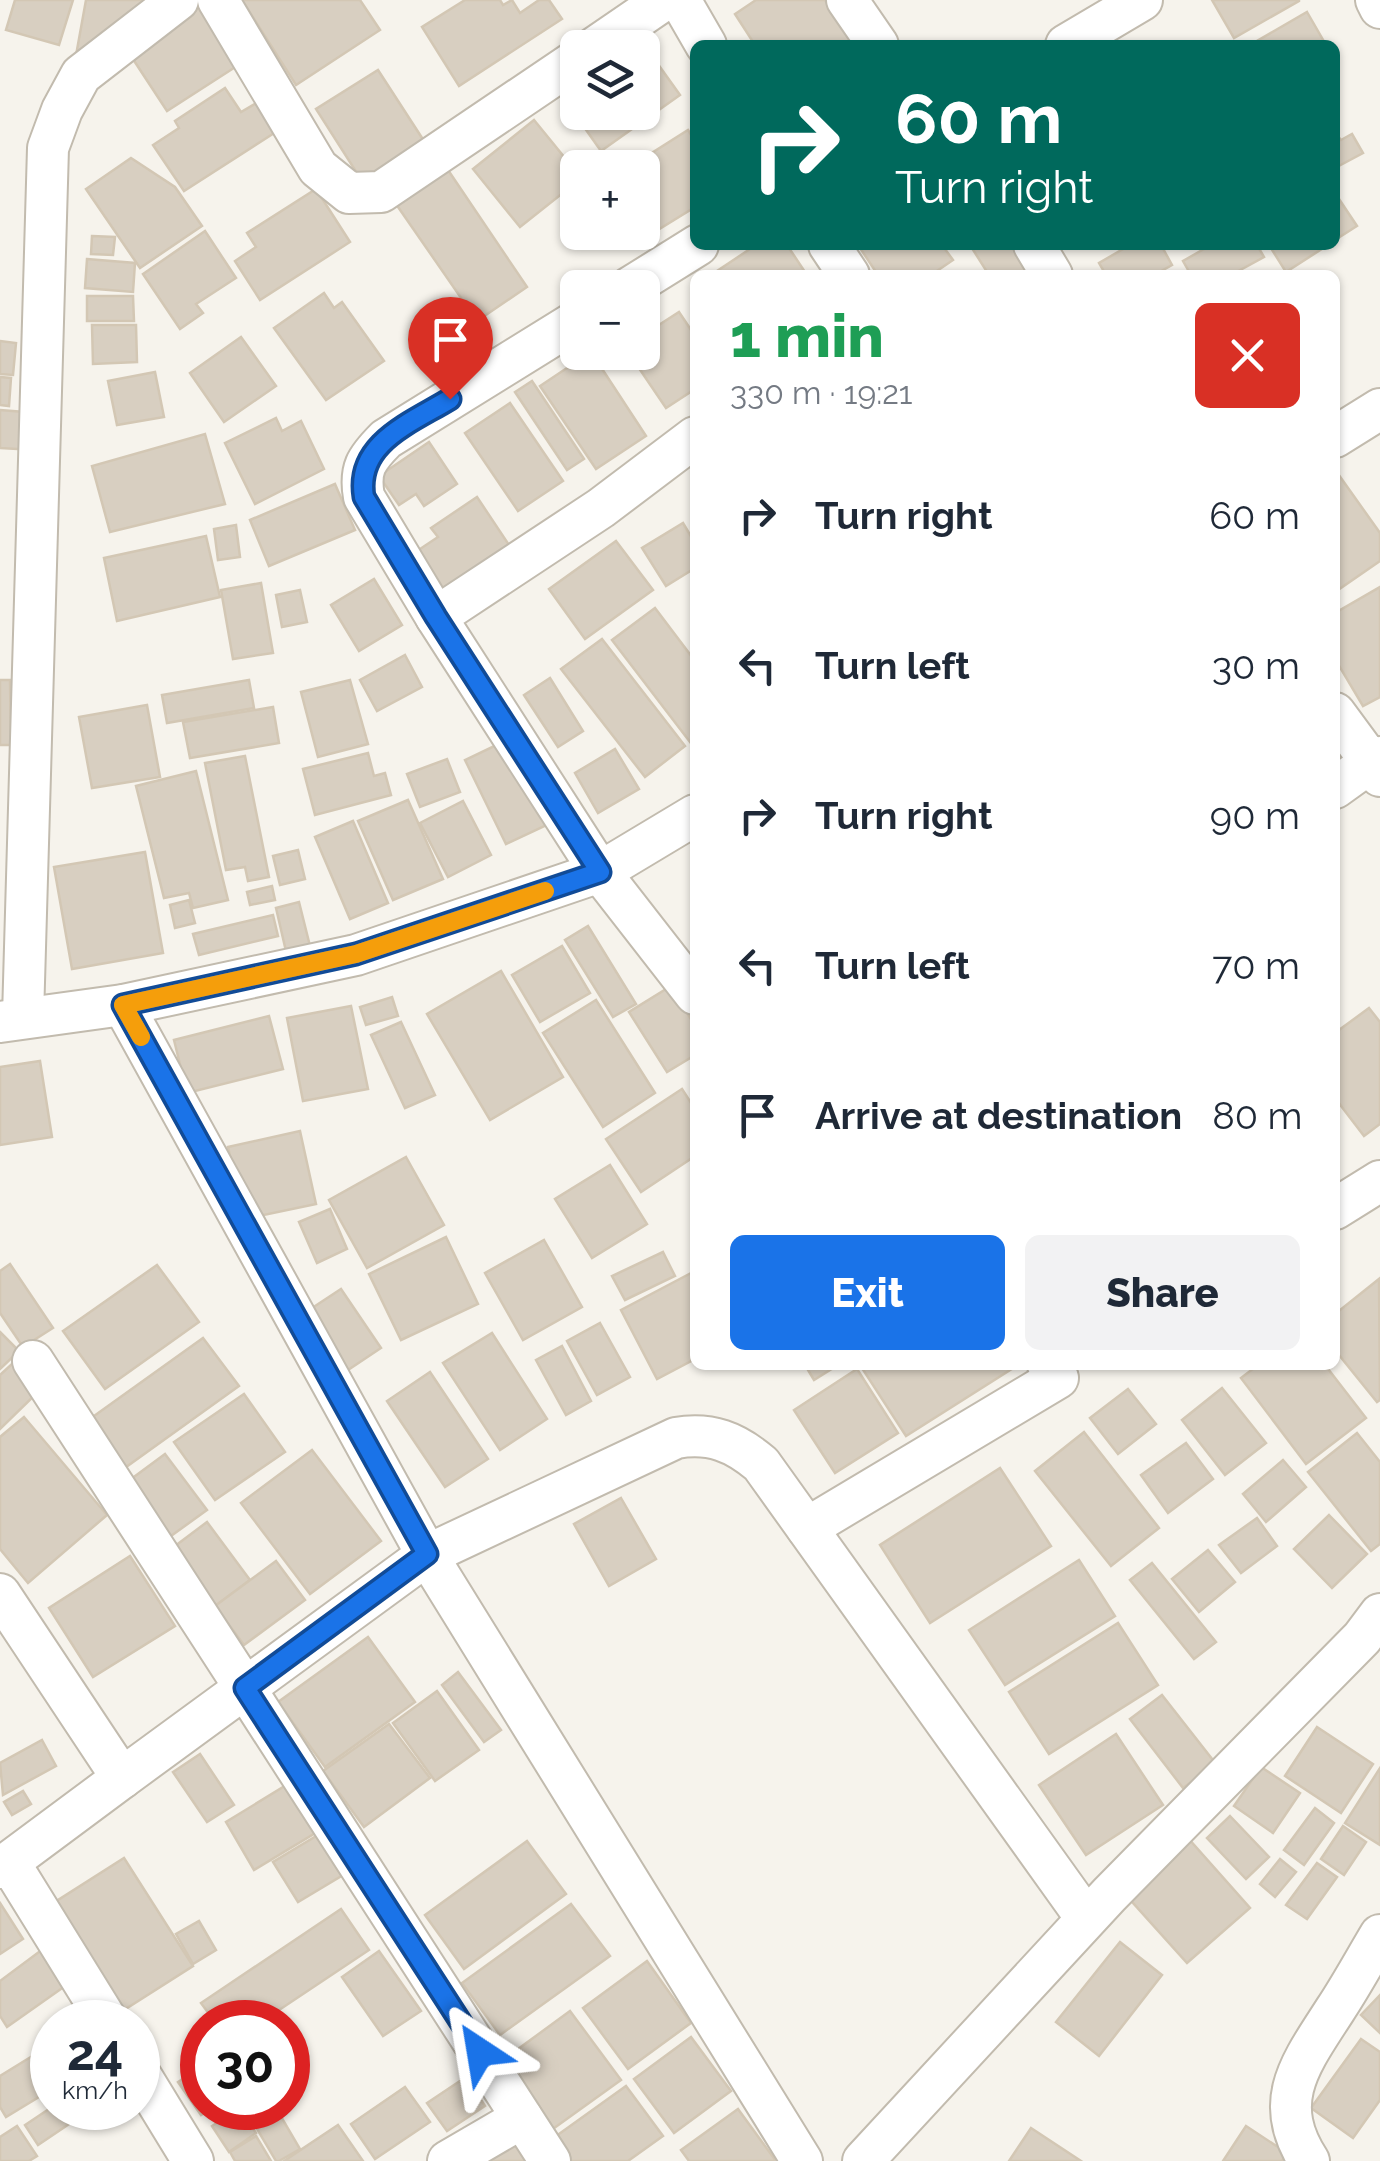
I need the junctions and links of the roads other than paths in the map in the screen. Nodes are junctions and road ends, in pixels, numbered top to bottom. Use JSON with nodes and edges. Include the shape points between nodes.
{"nodes":[{"id":1,"x":178,"y":0,"type":"edge"},
{"id":2,"x":218,"y":0,"type":"edge"},
{"id":3,"x":664,"y":0,"type":"edge"},
{"id":4,"x":680,"y":0,"type":"edge"},
{"id":5,"x":846,"y":0,"type":"edge"},
{"id":6,"x":1142,"y":0,"type":"edge"},
{"id":7,"x":1376,"y":0,"type":"edge"},
{"id":8,"x":1380,"y":8,"type":"edge"},
{"id":9,"x":620,"y":30,"type":"edge"},
{"id":10,"x":703,"y":40,"type":"edge"},
{"id":11,"x":874,"y":40,"type":"edge"},
{"id":12,"x":1074,"y":40,"type":"edge"},
{"id":13,"x":560,"y":71,"type":"edge"},
{"id":14,"x":690,"y":250,"type":"edge"},
{"id":15,"x":658,"y":270,"type":"edge"},
{"id":16,"x":560,"y":331,"type":"edge"},
{"id":17,"x":1380,"y":408,"type":"edge"},
{"id":18,"x":1340,"y":433,"type":"edge"},
{"id":19,"x":690,"y":441,"type":"edge"},
{"id":20,"x":436,"y":617,"type":"junction"},
{"id":21,"x":1340,"y":719,"type":"edge"},
{"id":22,"x":1377,"y":765,"type":"edge"},
{"id":23,"x":1340,"y":785,"type":"edge"},
{"id":24,"x":690,"y":818,"type":"edge"},
{"id":25,"x":600,"y":872,"type":"junction"},
{"id":26,"x":690,"y":988,"type":"edge"},
{"id":27,"x":123,"y":1005,"type":"junction"},
{"id":28,"x":12,"y":1019,"type":"edge"},
{"id":29,"x":1380,"y":1182,"type":"edge"},
{"id":30,"x":1340,"y":1206,"type":"edge"},
{"id":31,"x":33,"y":1361,"type":"dead end"},
{"id":32,"x":1052,"y":1370,"type":"edge"},
{"id":33,"x":1071,"y":1370,"type":"edge"},
{"id":34,"x":1018,"y":1404,"type":"junction"},
{"id":35,"x":807,"y":1528,"type":"junction"},
{"id":36,"x":427,"y":1554,"type":"junction"},
{"id":37,"x":0,"y":1594,"type":"edge"},
{"id":38,"x":1380,"y":1614,"type":"edge"},
{"id":39,"x":245,"y":1688,"type":"junction"},
{"id":40,"x":122,"y":1778,"type":"junction"},
{"id":41,"x":4,"y":1865,"type":"edge"},
{"id":42,"x":1086,"y":1918,"type":"junction"},
{"id":43,"x":1380,"y":1935,"type":"edge"},
{"id":44,"x":93,"y":2000,"type":"edge"},
{"id":45,"x":160,"y":2107,"type":"edge"},
{"id":46,"x":522,"y":2118,"type":"junction"},
{"id":47,"x":193,"y":2161,"type":"edge"},
{"id":48,"x":448,"y":2161,"type":"edge"},
{"id":49,"x":550,"y":2161,"type":"edge"},
{"id":50,"x":802,"y":2161,"type":"edge"},
{"id":51,"x":863,"y":2161,"type":"edge"},
{"id":52,"x":1309,"y":2161,"type":"edge"}],
"edges":[{"from":1,"to":28,"type":"street","via":[[81,75],[48,148]]},
{"from":2,"to":13,"type":"street","via":[[318,168],[348,193],[381,192]]},
{"from":3,"to":9,"type":"street"},
{"from":4,"to":10,"type":"street"},
{"from":5,"to":11,"type":"street"},
{"from":6,"to":12,"type":"street"},
{"from":7,"to":8,"type":"street"},
{"from":14,"to":15,"type":"street"},
{"from":16,"to":20,"type":"street","via":[[386,439],[368,460],[361,477],[364,497]]},
{"from":17,"to":18,"type":"street"},
{"from":19,"to":20,"type":"street"},
{"from":20,"to":25,"type":"street"},
{"from":21,"to":22,"type":"street"},
{"from":22,"to":23,"type":"street"},
{"from":24,"to":25,"type":"street"},
{"from":25,"to":26,"type":"street"},
{"from":25,"to":27,"type":"street","via":[[356,954]]},
{"from":27,"to":28,"type":"street"},
{"from":27,"to":36,"type":"street"},
{"from":29,"to":30,"type":"street"},
{"from":31,"to":39,"type":"street"},
{"from":32,"to":34,"type":"street","via":[[1058,1378]]},
{"from":33,"to":34,"type":"street"},
{"from":34,"to":35,"type":"street"},
{"from":35,"to":36,"type":"street","via":[[762,1464],[743,1449],[700,1434],[676,1438]]},
{"from":35,"to":42,"type":"street"},
{"from":36,"to":39,"type":"street"},
{"from":36,"to":50,"type":"street"},
{"from":37,"to":40,"type":"street"},
{"from":38,"to":42,"type":"street"},
{"from":39,"to":40,"type":"street"},
{"from":39,"to":46,"type":"street"},
{"from":40,"to":41,"type":"street"},
{"from":41,"to":44,"type":"street"},
{"from":42,"to":51,"type":"street"},
{"from":43,"to":52,"type":"street","via":[[1292,2086],[1289,2116]]},
{"from":45,"to":47,"type":"street"},
{"from":46,"to":48,"type":"street"},
{"from":46,"to":49,"type":"street"}]}
